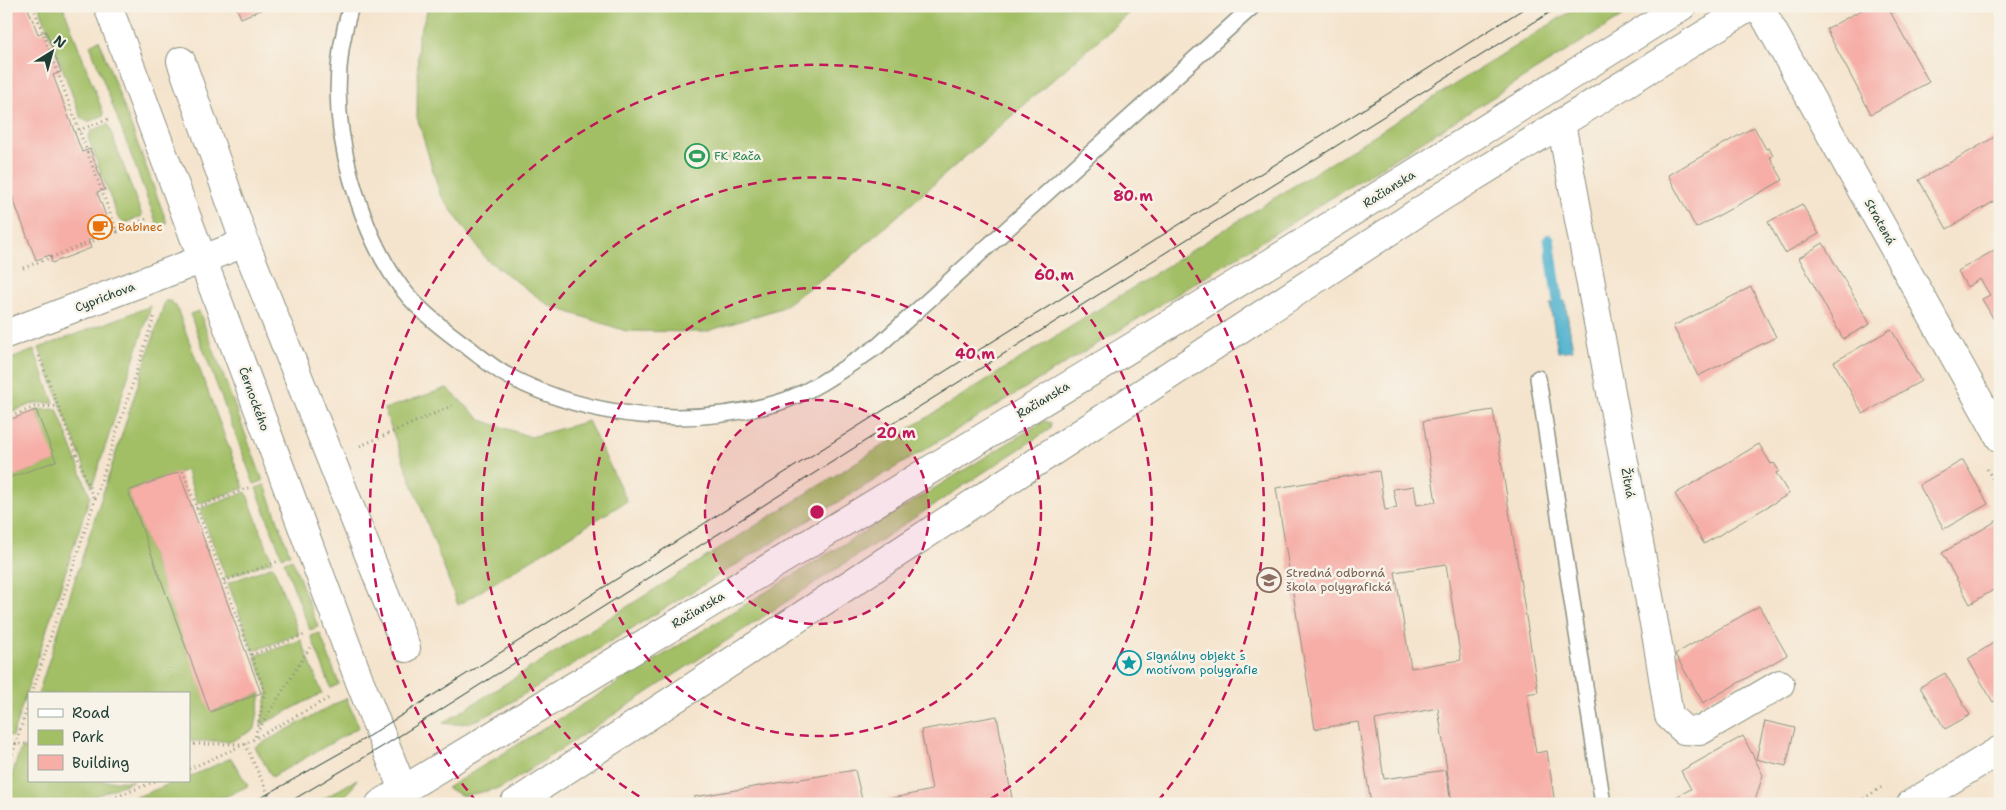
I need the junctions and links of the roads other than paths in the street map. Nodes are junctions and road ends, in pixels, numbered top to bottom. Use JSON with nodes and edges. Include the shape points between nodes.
{"nodes":[{"id":1,"x":108,"y":6,"type":"edge"},
{"id":2,"x":351,"y":6,"type":"edge"},
{"id":3,"x":1253,"y":6,"type":"edge"},
{"id":4,"x":1682,"y":6,"type":"edge"},
{"id":5,"x":1751,"y":6,"type":"edge"},
{"id":6,"x":1759,"y":6,"type":"edge"},
{"id":7,"x":181,"y":61,"type":"dead end"},
{"id":8,"x":1561,"y":123,"type":"junction"},
{"id":9,"x":245,"y":243,"type":"junction"},
{"id":10,"x":203,"y":260,"type":"junction"},
{"id":11,"x":6,"y":334,"type":"edge"},
{"id":12,"x":1538,"y":378,"type":"dead end"},
{"id":13,"x":2000,"y":438,"type":"edge"},
{"id":14,"x":406,"y":648,"type":"dead end"},
{"id":15,"x":1780,"y":684,"type":"dead end"},
{"id":16,"x":2000,"y":750,"type":"edge"},
{"id":17,"x":406,"y":797,"type":"edge"},
{"id":18,"x":380,"y":804,"type":"edge"},
{"id":19,"x":514,"y":804,"type":"edge"},
{"id":20,"x":1603,"y":804,"type":"edge"},
{"id":21,"x":1911,"y":804,"type":"edge"}],
"edges":[{"from":1,"to":10,"type":"street","name":"Černockého"},
{"from":2,"to":3,"type":"lane","via":[[344,28],[338,76],[345,158],[357,201],[377,249],[409,297],[449,334],[509,377],[572,403],[621,414],[667,417],[724,413],[778,402],[832,376],[878,346]]},
{"from":4,"to":17,"type":"street","name":"Račianska"},
{"from":5,"to":8,"type":"street"},
{"from":6,"to":13,"type":"street","name":"Stratená"},
{"from":7,"to":9,"type":"street"},
{"from":8,"to":15,"type":"street","name":"Žitná","via":[[1669,716],[1684,730],[1700,731]]},
{"from":8,"to":19,"type":"street","via":[[1151,385]]},
{"from":9,"to":10,"type":"street","name":"Cyprichova"},
{"from":9,"to":14,"type":"street"},
{"from":10,"to":11,"type":"street","name":"Cyprichova"},
{"from":10,"to":17,"type":"street","name":"Černockého"},
{"from":12,"to":20,"type":"lane"},
{"from":16,"to":21,"type":"street"},
{"from":17,"to":18,"type":"street","name":"Račianska"}]}
